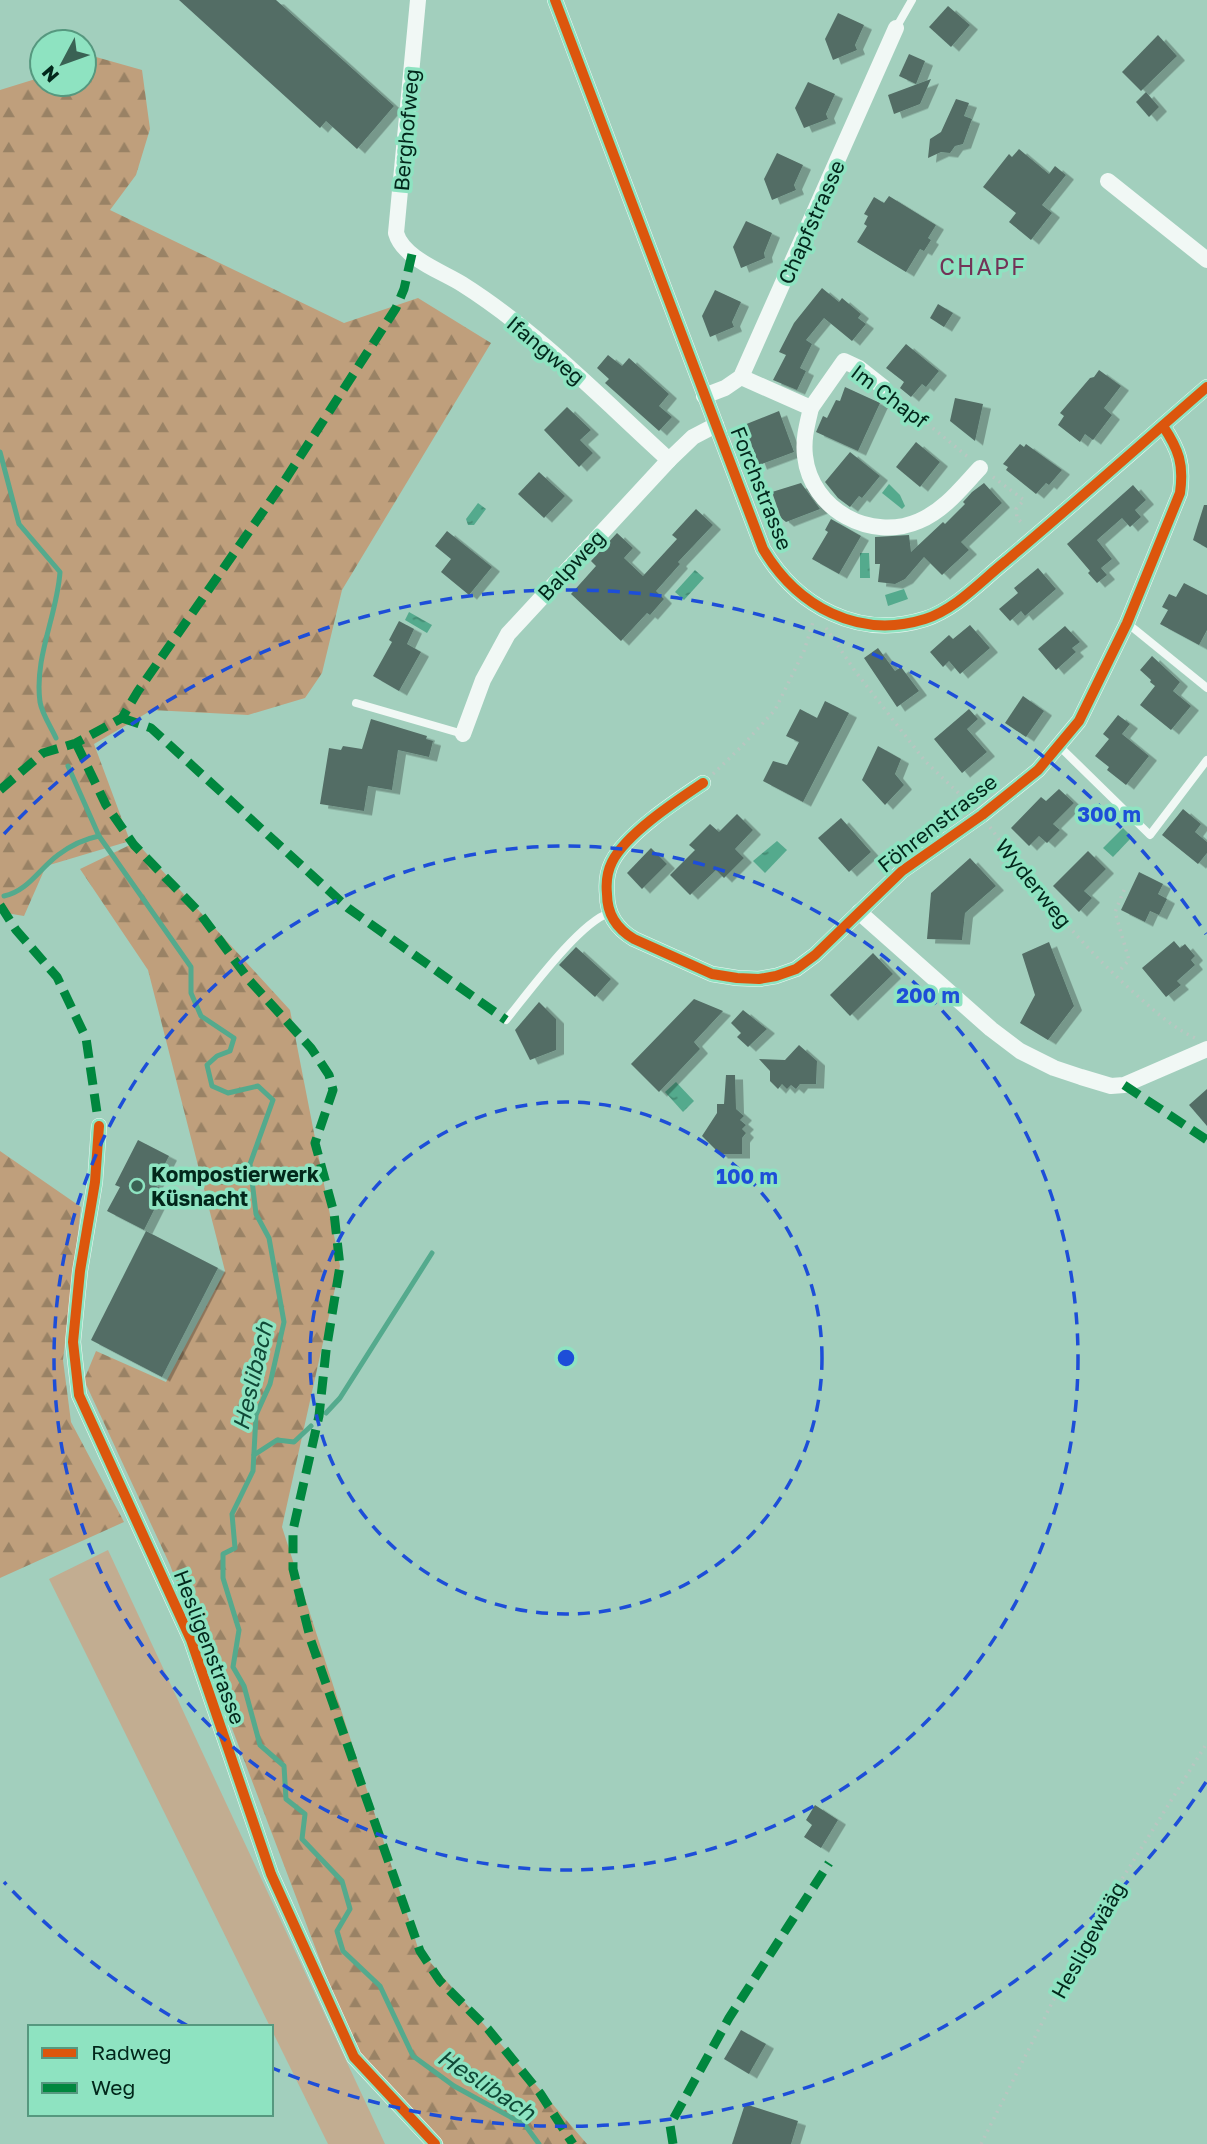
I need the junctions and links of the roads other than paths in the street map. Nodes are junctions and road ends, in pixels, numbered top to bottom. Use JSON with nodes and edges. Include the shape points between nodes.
{"nodes":[{"id":1,"x":418,"y":0,"type":"edge"},
{"id":2,"x":555,"y":0,"type":"edge"},
{"id":3,"x":912,"y":0,"type":"edge"},
{"id":4,"x":896,"y":28,"type":"joint"},
{"id":5,"x":1108,"y":181,"type":"dead end"},
{"id":6,"x":412,"y":254,"type":"joint"},
{"id":7,"x":1207,"y":260,"type":"edge"},
{"id":8,"x":741,"y":377,"type":"junction"},
{"id":9,"x":883,"y":387,"type":"road end"},
{"id":10,"x":1207,"y":387,"type":"edge"},
{"id":11,"x":704,"y":396,"type":"junction"},
{"id":12,"x":811,"y":408,"type":"junction"},
{"id":13,"x":716,"y":425,"type":"junction"},
{"id":14,"x":1163,"y":426,"type":"junction"},
{"id":15,"x":669,"y":460,"type":"junction"},
{"id":16,"x":980,"y":468,"type":"road end"},
{"id":17,"x":1127,"y":623,"type":"junction"},
{"id":18,"x":1207,"y":688,"type":"edge"},
{"id":19,"x":356,"y":704,"type":"dead end"},
{"id":20,"x":463,"y":734,"type":"joint"},
{"id":21,"x":1059,"y":746,"type":"junction"},
{"id":22,"x":1207,"y":760,"type":"edge"},
{"id":23,"x":703,"y":783,"type":"road end"},
{"id":24,"x":859,"y":912,"type":"junction"},
{"id":25,"x":610,"y":914,"type":"junction"},
{"id":26,"x":506,"y":1020,"type":"dead end"},
{"id":27,"x":1203,"y":1044,"type":"edge"},
{"id":28,"x":99,"y":1126,"type":"dead end"},
{"id":29,"x":435,"y":2144,"type":"edge"}],
"edges":[{"from":1,"to":6,"type":"street","name":"Berghofweg","via":[[396,233],[398,242]]},
{"from":2,"to":11,"type":"street","name":"Forchstrasse"},
{"from":3,"to":4,"type":"lane"},
{"from":4,"to":8,"type":"street","name":"Chapfstrasse"},
{"from":5,"to":7,"type":"street"},
{"from":6,"to":15,"type":"street","name":"Ifangweg","via":[[525,330]]},
{"from":8,"to":11,"type":"street"},
{"from":8,"to":12,"type":"street"},
{"from":9,"to":12,"type":"street","name":"Im Chapf","via":[[844,361]]},
{"from":10,"to":14,"type":"street","name":"Forchstrasse"},
{"from":11,"to":13,"type":"street","name":"Forchstrasse"},
{"from":12,"to":16,"type":"street","name":"Im Chapf","via":[[804,433],[809,473],[826,503],[854,522],[882,528],[916,523],[938,511]]},
{"from":13,"to":14,"type":"street","name":"Forchstrasse","via":[[763,549],[779,573],[807,600],[839,616],[876,625],[896,625],[949,608]]},
{"from":13,"to":15,"type":"street","name":"Balpweg","via":[[693,437]]},
{"from":14,"to":17,"type":"street","name":"Föhrenstrasse","via":[[1179,454],[1183,471],[1180,493]]},
{"from":15,"to":20,"type":"street","name":"Balpweg","via":[[508,634],[483,680]]},
{"from":17,"to":18,"type":"lane"},
{"from":17,"to":21,"type":"street","name":"Föhrenstrasse","via":[[1080,721]]},
{"from":19,"to":20,"type":"lane"},
{"from":21,"to":22,"type":"lane","via":[[1150,835]]},
{"from":21,"to":24,"type":"street","name":"Föhrenstrasse","via":[[1038,770],[902,872]]},
{"from":23,"to":25,"type":"street","via":[[652,820],[616,856],[607,886]]},
{"from":24,"to":25,"type":"street","name":"Föhrenstrasse","via":[[796,969],[759,979],[712,974],[624,933]]},
{"from":24,"to":27,"type":"street","via":[[1006,1042],[1054,1068],[1124,1086]]},
{"from":25,"to":26,"type":"lane","via":[[600,916],[580,933]]},
{"from":28,"to":29,"type":"street","name":"Hesligenstrasse","via":[[73,1342],[79,1395],[191,1640],[271,1874],[354,2057]]}]}
